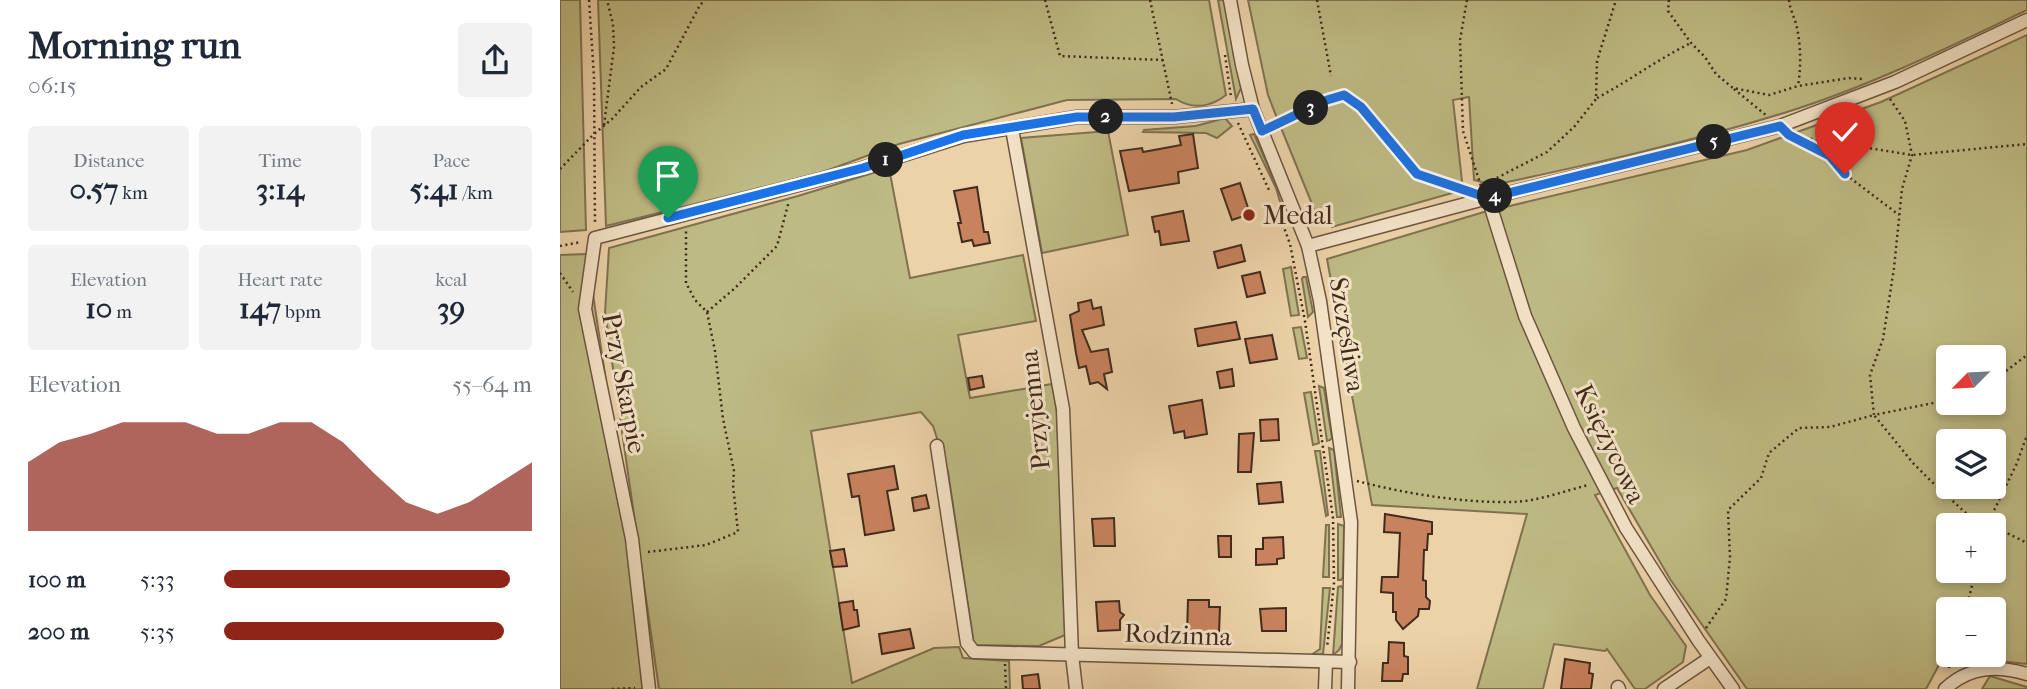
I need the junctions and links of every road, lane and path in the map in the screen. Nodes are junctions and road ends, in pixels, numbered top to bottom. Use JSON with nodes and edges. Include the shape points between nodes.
{"nodes":[{"id":1,"x":589,"y":0,"type":"edge"},
{"id":2,"x":607,"y":0,"type":"edge"},
{"id":3,"x":705,"y":0,"type":"edge"},
{"id":4,"x":1045,"y":0,"type":"edge"},
{"id":5,"x":1150,"y":0,"type":"edge"},
{"id":6,"x":1230,"y":0,"type":"edge"},
{"id":7,"x":1317,"y":0,"type":"edge"},
{"id":8,"x":1466,"y":0,"type":"edge"},
{"id":9,"x":1616,"y":0,"type":"edge"},
{"id":10,"x":1669,"y":0,"type":"edge"},
{"id":11,"x":1789,"y":0,"type":"edge"},
{"id":12,"x":2027,"y":20,"type":"edge"},
{"id":13,"x":1691,"y":43,"type":"junction"},
{"id":14,"x":1224,"y":53,"type":"dead end"},
{"id":15,"x":1163,"y":60,"type":"junction"},
{"id":16,"x":1331,"y":76,"type":"dead end"},
{"id":17,"x":1862,"y":79,"type":"dead end"},
{"id":18,"x":1798,"y":86,"type":"junction"},
{"id":19,"x":1882,"y":87,"type":"junction"},
{"id":20,"x":1733,"y":88,"type":"junction"},
{"id":21,"x":1596,"y":99,"type":"junction"},
{"id":22,"x":1232,"y":102,"type":"dead end"},
{"id":23,"x":1253,"y":109,"type":"junction"},
{"id":24,"x":1174,"y":117,"type":"junction"},
{"id":25,"x":1236,"y":118,"type":"dead end"},
{"id":26,"x":604,"y":125,"type":"junction"},
{"id":27,"x":1780,"y":126,"type":"junction"},
{"id":28,"x":1012,"y":129,"type":"junction"},
{"id":29,"x":1262,"y":131,"type":"junction"},
{"id":30,"x":594,"y":134,"type":"junction"},
{"id":31,"x":2027,"y":144,"type":"edge"},
{"id":32,"x":1912,"y":155,"type":"junction"},
{"id":33,"x":560,"y":169,"type":"edge"},
{"id":34,"x":790,"y":187,"type":"junction"},
{"id":35,"x":1269,"y":190,"type":"dead end"},
{"id":36,"x":1485,"y":192,"type":"junction"},
{"id":37,"x":1279,"y":213,"type":"dead end"},
{"id":38,"x":684,"y":214,"type":"junction"},
{"id":39,"x":1899,"y":215,"type":"junction"},
{"id":40,"x":595,"y":238,"type":"junction"},
{"id":41,"x":560,"y":246,"type":"edge"},
{"id":42,"x":1308,"y":246,"type":"junction"},
{"id":43,"x":707,"y":312,"type":"junction"},
{"id":44,"x":2027,"y":355,"type":"edge"},
{"id":45,"x":2006,"y":371,"type":"edge"},
{"id":46,"x":1936,"y":402,"type":"edge"},
{"id":47,"x":1874,"y":415,"type":"junction"},
{"id":48,"x":2027,"y":435,"type":"edge"},
{"id":49,"x":937,"y":446,"type":"dead end"},
{"id":50,"x":1352,"y":480,"type":"dead end"},
{"id":51,"x":1595,"y":483,"type":"dead end"},
{"id":52,"x":1966,"y":513,"type":"edge"},
{"id":53,"x":1992,"y":513,"type":"edge"},
{"id":54,"x":2006,"y":532,"type":"edge"},
{"id":55,"x":2027,"y":543,"type":"edge"},
{"id":56,"x":634,"y":555,"type":"junction"},
{"id":57,"x":1698,"y":640,"type":"junction"},
{"id":58,"x":1005,"y":652,"type":"junction"},
{"id":59,"x":1072,"y":655,"type":"junction"},
{"id":60,"x":1710,"y":658,"type":"junction"},
{"id":61,"x":1326,"y":662,"type":"junction"},
{"id":62,"x":1350,"y":662,"type":"junction"},
{"id":63,"x":2027,"y":674,"type":"edge"},
{"id":64,"x":649,"y":688,"type":"edge"},
{"id":65,"x":612,"y":689,"type":"edge"},
{"id":66,"x":1006,"y":689,"type":"edge"},
{"id":67,"x":1076,"y":689,"type":"edge"},
{"id":68,"x":1325,"y":689,"type":"edge"},
{"id":69,"x":1348,"y":689,"type":"edge"},
{"id":70,"x":1664,"y":689,"type":"edge"},
{"id":71,"x":1733,"y":689,"type":"edge"},
{"id":72,"x":1945,"y":689,"type":"edge"}],
"edges":[{"from":1,"to":30,"type":"path"},
{"from":2,"to":26,"type":"path","via":[[614,47]]},
{"from":3,"to":26,"type":"path","via":[[666,69]]},
{"from":4,"to":15,"type":"path","via":[[1060,56]]},
{"from":5,"to":15,"type":"path"},
{"from":6,"to":23,"type":"street","name":"Szczęśliwa"},
{"from":7,"to":16,"type":"path"},
{"from":8,"to":36,"type":"path","via":[[1460,40],[1463,131]]},
{"from":9,"to":21,"type":"path","via":[[1597,61]]},
{"from":10,"to":13,"type":"path","via":[[1668,11]]},
{"from":11,"to":18,"type":"path","via":[[1800,49]]},
{"from":12,"to":19,"type":"street"},
{"from":13,"to":20,"type":"path"},
{"from":13,"to":21,"type":"path"},
{"from":14,"to":22,"type":"path"},
{"from":15,"to":24,"type":"path"},
{"from":17,"to":18,"type":"path"},
{"from":18,"to":20,"type":"path","via":[[1769,95]]},
{"from":19,"to":27,"type":"street"},
{"from":19,"to":32,"type":"path","via":[[1905,121]]},
{"from":20,"to":27,"type":"path"},
{"from":21,"to":36,"type":"path","via":[[1547,152]]},
{"from":23,"to":24,"type":"street"},
{"from":23,"to":29,"type":"street","name":"Szczęśliwa"},
{"from":24,"to":28,"type":"street","via":[[1077,117]]},
{"from":25,"to":35,"type":"path"},
{"from":26,"to":30,"type":"path"},
{"from":27,"to":36,"type":"street"},
{"from":28,"to":34,"type":"street","via":[[963,135]]},
{"from":28,"to":59,"type":"street","name":"Przyjemna","via":[[1063,409]]},
{"from":29,"to":36,"type":"path","via":[[1344,95],[1361,107],[1417,174]]},
{"from":29,"to":42,"type":"street","name":"Szczęśliwa"},
{"from":30,"to":33,"type":"path"},
{"from":30,"to":40,"type":"path"},
{"from":31,"to":32,"type":"path"},
{"from":32,"to":39,"type":"path"},
{"from":32,"to":39,"type":"path","via":[[1789,135],[1830,156],[1855,183]]},
{"from":34,"to":38,"type":"street"},
{"from":34,"to":43,"type":"path","via":[[777,246]]},
{"from":36,"to":42,"type":"street"},
{"from":36,"to":57,"type":"street","name":"Księżycowa","via":[[1525,316],[1574,428],[1626,528]]},
{"from":37,"to":61,"type":"path","via":[[1305,321],[1333,519],[1334,583]]},
{"from":38,"to":40,"type":"street"},
{"from":38,"to":43,"type":"path","via":[[686,283]]},
{"from":39,"to":47,"type":"path","via":[[1883,339],[1870,375]]},
{"from":40,"to":41,"type":"path"},
{"from":40,"to":56,"type":"street","name":"Przy Skarpie","via":[[585,309]]},
{"from":42,"to":62,"type":"street","name":"Szczęśliwa","via":[[1352,522]]},
{"from":43,"to":56,"type":"path","via":[[734,471],[738,532],[706,545]]},
{"from":44,"to":45,"type":"path"},
{"from":46,"to":47,"type":"path"},
{"from":47,"to":52,"type":"path","via":[[1913,463]]},
{"from":47,"to":57,"type":"path","via":[[1830,427],[1799,428],[1769,453],[1761,478],[1728,510],[1726,599]]},
{"from":48,"to":53,"type":"path"},
{"from":49,"to":58,"type":"street","name":"Rodzinna","via":[[967,643],[977,653]]},
{"from":50,"to":51,"type":"path","via":[[1399,491],[1516,502]]},
{"from":54,"to":55,"type":"path"},
{"from":56,"to":64,"type":"street","name":"Przy Skarpie"},
{"from":57,"to":60,"type":"street","name":"Księżycowa"},
{"from":58,"to":59,"type":"street","name":"Rodzinna"},
{"from":58,"to":66,"type":"path"},
{"from":59,"to":61,"type":"street","name":"Rodzinna"},
{"from":59,"to":67,"type":"street","name":"Przyjemna"},
{"from":60,"to":70,"type":"street"},
{"from":60,"to":71,"type":"street","name":"Księżycowa"},
{"from":61,"to":62,"type":"street","name":"Rodzinna"},
{"from":61,"to":68,"type":"street"},
{"from":62,"to":69,"type":"street","name":"Szczęśliwa"},
{"from":63,"to":72,"type":"street","via":[[2005,668],[1982,669],[1963,675]]},
{"from":64,"to":65,"type":"path"}]}
